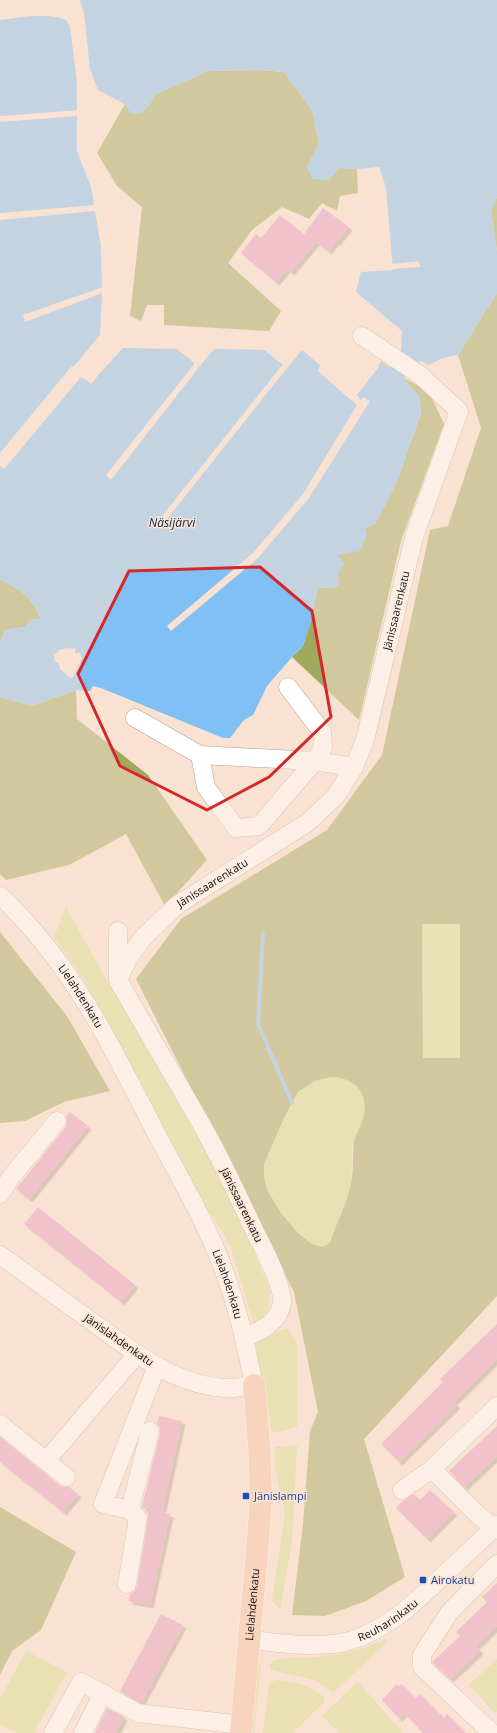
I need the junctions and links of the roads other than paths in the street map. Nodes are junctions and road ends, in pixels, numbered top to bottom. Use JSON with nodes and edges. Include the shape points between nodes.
{"nodes":[{"id":1,"x":362,"y":336,"type":"dead end"},
{"id":2,"x":288,"y":687,"type":"dead end"},
{"id":3,"x":135,"y":718,"type":"dead end"},
{"id":4,"x":200,"y":755,"type":"junction"},
{"id":5,"x":315,"y":761,"type":"junction"},
{"id":6,"x":354,"y":768,"type":"junction"},
{"id":7,"x":0,"y":896,"type":"edge"},
{"id":8,"x":118,"y":931,"type":"dead end"},
{"id":9,"x":118,"y":980,"type":"junction"},
{"id":10,"x":57,"y":1121,"type":"dead end"},
{"id":11,"x":6,"y":1172,"type":"edge"},
{"id":12,"x":0,"y":1194,"type":"edge"},
{"id":13,"x":0,"y":1255,"type":"edge"},
{"id":14,"x":244,"y":1338,"type":"junction"},
{"id":15,"x":137,"y":1354,"type":"junction"},
{"id":16,"x":157,"y":1366,"type":"junction"},
{"id":17,"x":254,"y":1385,"type":"junction"},
{"id":18,"x":497,"y":1406,"type":"edge"},
{"id":19,"x":0,"y":1424,"type":"edge"},
{"id":20,"x":150,"y":1431,"type":"dead end"},
{"id":21,"x":122,"y":1454,"type":"junction"},
{"id":22,"x":46,"y":1461,"type":"junction"},
{"id":23,"x":142,"y":1461,"type":"junction"},
{"id":24,"x":432,"y":1469,"type":"junction"},
{"id":25,"x":66,"y":1477,"type":"dead end"},
{"id":26,"x":402,"y":1490,"type":"dead end"},
{"id":27,"x":130,"y":1510,"type":"junction"},
{"id":28,"x":496,"y":1528,"type":"edge"},
{"id":29,"x":497,"y":1564,"type":"edge"},
{"id":30,"x":127,"y":1584,"type":"dead end"},
{"id":31,"x":249,"y":1639,"type":"junction"},
{"id":32,"x":103,"y":1693,"type":"junction"},
{"id":33,"x":241,"y":1729,"type":"edge"},
{"id":34,"x":53,"y":1733,"type":"edge"},
{"id":35,"x":83,"y":1733,"type":"edge"},
{"id":36,"x":492,"y":1733,"type":"edge"}],
"edges":[{"from":1,"to":6,"type":"street","name":"Jänissaarenkatu","via":[[420,375],[459,411],[414,537],[365,740]]},
{"from":2,"to":5,"type":"street","via":[[322,732],[323,747]]},
{"from":3,"to":4,"type":"street"},
{"from":4,"to":5,"type":"street"},
{"from":4,"to":5,"type":"street","via":[[206,787],[236,828],[259,826]]},
{"from":5,"to":6,"type":"street"},
{"from":6,"to":9,"type":"street","name":"Jänissaarenkatu","via":[[336,796],[307,823],[177,905],[143,938],[128,959]]},
{"from":7,"to":14,"type":"street","name":"Lielahdenkatu","via":[[47,946],[61,965],[119,1063],[206,1228],[224,1270]]},
{"from":8,"to":9,"type":"street"},
{"from":9,"to":14,"type":"street","name":"Jänissaarenkatu","via":[[204,1130],[268,1257],[282,1292],[283,1301],[277,1316],[261,1331]]},
{"from":10,"to":11,"type":"street"},
{"from":11,"to":12,"type":"street"},
{"from":13,"to":15,"type":"street","name":"Jänislahdenkatu"},
{"from":14,"to":17,"type":"street","name":"Lielahdenkatu"},
{"from":15,"to":16,"type":"street","name":"Jänislahdenkatu"},
{"from":15,"to":22,"type":"street"},
{"from":16,"to":17,"type":"street","name":"Jänislahdenkatu","via":[[190,1381],[210,1386],[233,1388]]},
{"from":16,"to":21,"type":"street"},
{"from":17,"to":31,"type":"main road","name":"Lielahdenkatu","via":[[261,1494]]},
{"from":18,"to":24,"type":"street"},
{"from":19,"to":22,"type":"street"},
{"from":20,"to":23,"type":"street"},
{"from":21,"to":23,"type":"street"},
{"from":21,"to":27,"type":"street","via":[[103,1504]]},
{"from":22,"to":25,"type":"street"},
{"from":23,"to":27,"type":"street"},
{"from":24,"to":26,"type":"street"},
{"from":24,"to":28,"type":"street","via":[[479,1516]]},
{"from":27,"to":30,"type":"street","via":[[138,1518]]},
{"from":28,"to":31,"type":"street","name":"Reuharinkatu","via":[[408,1609],[374,1631],[348,1641],[321,1644],[287,1644]]},
{"from":29,"to":36,"type":"street","via":[[449,1613],[422,1655],[422,1667]]},
{"from":31,"to":33,"type":"main road","name":"Lielahdenkatu"},
{"from":32,"to":33,"type":"street","via":[[138,1713]]},
{"from":32,"to":34,"type":"street","via":[[81,1682]]},
{"from":32,"to":35,"type":"street"}]}
